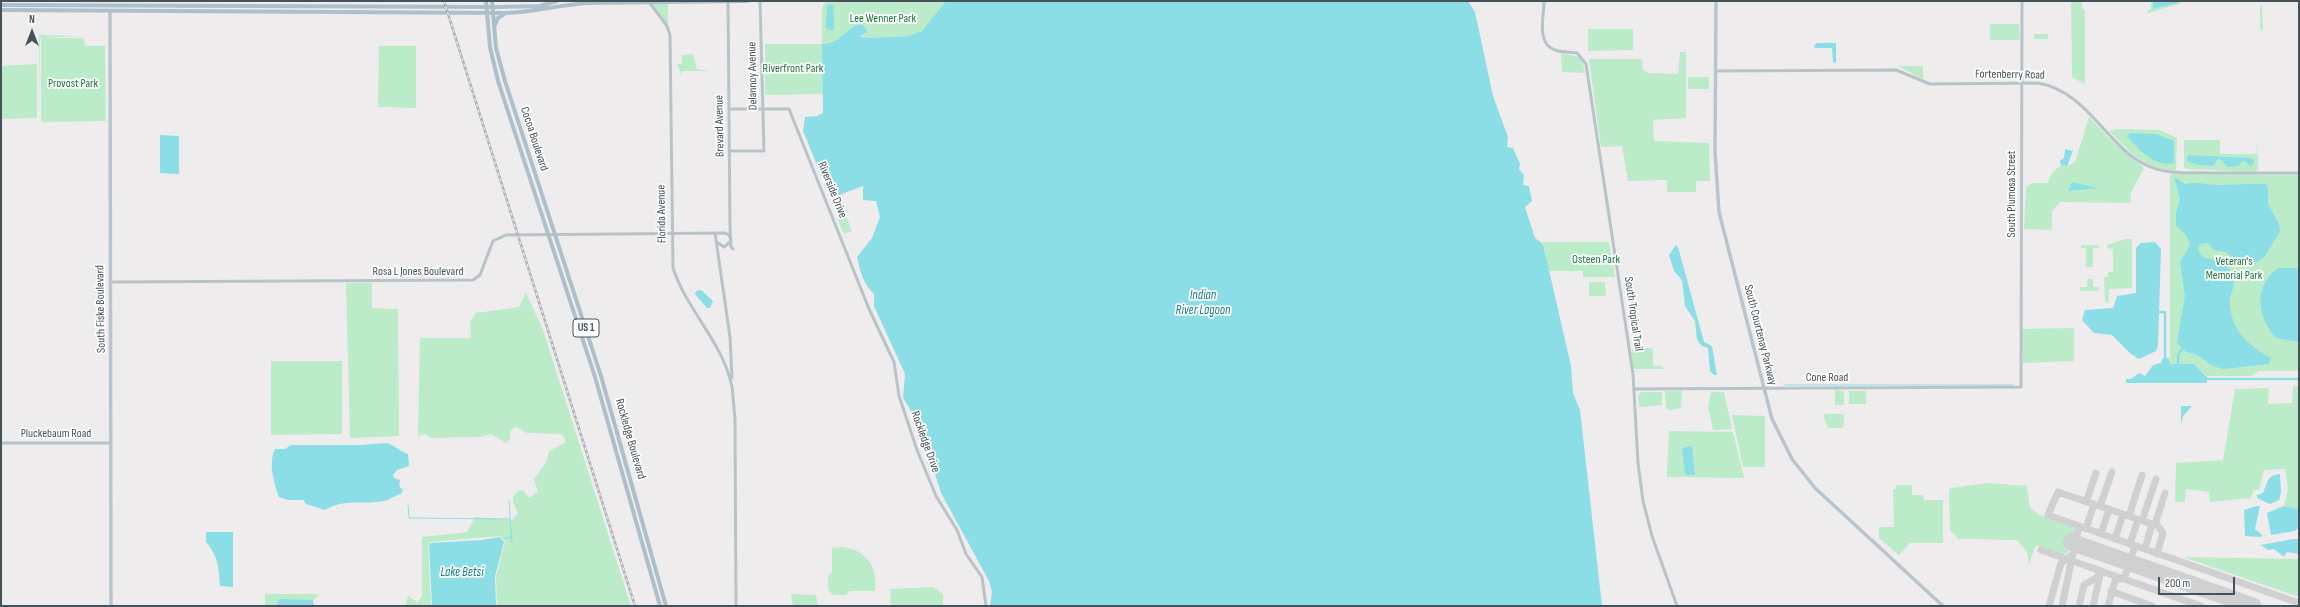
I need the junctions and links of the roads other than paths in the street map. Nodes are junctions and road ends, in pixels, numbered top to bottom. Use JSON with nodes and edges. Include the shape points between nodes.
{"nodes":[{"id":1,"x":28,"y":1,"type":"edge"},
{"id":2,"x":486,"y":1,"type":"edge"},
{"id":3,"x":492,"y":1,"type":"edge"},
{"id":4,"x":557,"y":1,"type":"edge"},
{"id":5,"x":728,"y":1,"type":"edge"},
{"id":6,"x":747,"y":1,"type":"edge"},
{"id":7,"x":760,"y":1,"type":"edge"},
{"id":8,"x":1544,"y":1,"type":"edge"},
{"id":9,"x":1716,"y":1,"type":"edge"},
{"id":10,"x":2022,"y":1,"type":"edge"},
{"id":11,"x":648,"y":2,"type":"edge"},
{"id":12,"x":699,"y":2,"type":"edge"},
{"id":13,"x":38,"y":3,"type":"edge"},
{"id":14,"x":109,"y":3,"type":"edge"},
{"id":15,"x":1,"y":5,"type":"edge"},
{"id":16,"x":24,"y":5,"type":"junction"},
{"id":17,"x":347,"y":7,"type":"junction"},
{"id":18,"x":379,"y":7,"type":"junction"},
{"id":19,"x":486,"y":7,"type":"junction"},
{"id":20,"x":492,"y":7,"type":"junction"},
{"id":21,"x":1,"y":10,"type":"edge"},
{"id":22,"x":38,"y":11,"type":"junction"},
{"id":23,"x":110,"y":11,"type":"junction"},
{"id":24,"x":313,"y":12,"type":"junction"},
{"id":25,"x":348,"y":12,"type":"junction"},
{"id":26,"x":486,"y":13,"type":"junction"},
{"id":27,"x":493,"y":13,"type":"junction"},
{"id":28,"x":506,"y":13,"type":"junction"},
{"id":29,"x":494,"y":29,"type":"junction"},
{"id":30,"x":1716,"y":71,"type":"junction"},
{"id":31,"x":2022,"y":83,"type":"junction"},
{"id":32,"x":505,"y":102,"type":"junction"},
{"id":33,"x":514,"y":109,"type":"junction"},
{"id":34,"x":729,"y":109,"type":"junction"},
{"id":35,"x":762,"y":109,"type":"junction"},
{"id":36,"x":519,"y":146,"type":"junction"},
{"id":37,"x":527,"y":150,"type":"junction"},
{"id":38,"x":729,"y":151,"type":"junction"},
{"id":39,"x":524,"y":162,"type":"junction"},
{"id":40,"x":532,"y":167,"type":"junction"},
{"id":41,"x":2299,"y":173,"type":"edge"},
{"id":42,"x":730,"y":228,"type":"junction"},
{"id":43,"x":672,"y":233,"type":"junction"},
{"id":44,"x":715,"y":233,"type":"junction"},
{"id":45,"x":724,"y":233,"type":"junction"},
{"id":46,"x":548,"y":234,"type":"junction"},
{"id":47,"x":555,"y":234,"type":"junction"},
{"id":48,"x":717,"y":241,"type":"junction"},
{"id":49,"x":730,"y":241,"type":"junction"},
{"id":50,"x":725,"y":247,"type":"junction"},
{"id":51,"x":718,"y":253,"type":"junction"},
{"id":52,"x":858,"y":279,"type":"joint"},
{"id":53,"x":563,"y":280,"type":"joint"},
{"id":54,"x":570,"y":280,"type":"joint"},
{"id":55,"x":110,"y":282,"type":"junction"},
{"id":56,"x":570,"y":299,"type":"junction"},
{"id":57,"x":578,"y":306,"type":"junction"},
{"id":58,"x":732,"y":357,"type":"junction"},
{"id":59,"x":726,"y":364,"type":"junction"},
{"id":60,"x":732,"y":387,"type":"junction"},
{"id":61,"x":1763,"y":387,"type":"junction"},
{"id":62,"x":2021,"y":387,"type":"joint"},
{"id":63,"x":1634,"y":389,"type":"junction"},
{"id":64,"x":1,"y":443,"type":"edge"},
{"id":65,"x":111,"y":443,"type":"junction"},
{"id":66,"x":615,"y":448,"type":"junction"},
{"id":67,"x":624,"y":456,"type":"junction"},
{"id":68,"x":654,"y":586,"type":"junction"},
{"id":69,"x":663,"y":594,"type":"junction"},
{"id":70,"x":111,"y":606,"type":"edge"},
{"id":71,"x":660,"y":606,"type":"edge"},
{"id":72,"x":666,"y":606,"type":"edge"},
{"id":73,"x":736,"y":606,"type":"edge"},
{"id":74,"x":986,"y":606,"type":"edge"},
{"id":75,"x":1677,"y":606,"type":"edge"},
{"id":76,"x":1943,"y":606,"type":"edge"}],
"edges":[{"from":1,"to":16,"type":"street"},
{"from":2,"to":19,"type":"main road","name":"Cocoa Boulevard","number":"US 1"},
{"from":3,"to":20,"type":"main road","name":"Cocoa Boulevard","number":"US 1"},
{"from":4,"to":20,"type":"main road","via":[[540,6]]},
{"from":5,"to":6,"type":"main road"},
{"from":5,"to":12,"type":"main road"},
{"from":5,"to":34,"type":"street","name":"Brevard Avenue"},
{"from":7,"to":35,"type":"street","name":"Delannoy Avenue"},
{"from":8,"to":63,"type":"street","name":"South Tropical Trail","via":[[1543,31],[1547,44],[1554,50],[1577,53],[1586,64]]},
{"from":9,"to":30,"type":"main road","name":"South Courtenay Parkway"},
{"from":10,"to":31,"type":"street","name":"South Plumosa Street"},
{"from":11,"to":12,"type":"main road"},
{"from":11,"to":28,"type":"main road","via":[[571,4],[535,12]]},
{"from":11,"to":43,"type":"street","name":"Florida Avenue","via":[[667,26],[670,39]]},
{"from":13,"to":14,"type":"main road"},
{"from":13,"to":16,"type":"main road"},
{"from":13,"to":22,"type":"street"},
{"from":14,"to":17,"type":"main road"},
{"from":14,"to":23,"type":"street"},
{"from":15,"to":16,"type":"main road"},
{"from":17,"to":18,"type":"main road"},
{"from":17,"to":24,"type":"main road"},
{"from":18,"to":19,"type":"main road"},
{"from":18,"to":25,"type":"main road"},
{"from":19,"to":20,"type":"main road"},
{"from":19,"to":26,"type":"main road","name":"Cocoa Boulevard","number":"US 1"},
{"from":20,"to":27,"type":"main road","name":"Cocoa Boulevard","number":"US 1"},
{"from":21,"to":22,"type":"main road"},
{"from":22,"to":23,"type":"main road"},
{"from":23,"to":24,"type":"main road"},
{"from":23,"to":55,"type":"main road","name":"South Fiske Boulevard"},
{"from":24,"to":25,"type":"main road"},
{"from":25,"to":26,"type":"main road"},
{"from":26,"to":27,"type":"main road"},
{"from":26,"to":32,"type":"main road","name":"Cocoa Boulevard","number":"US 1","via":[[491,52]]},
{"from":27,"to":28,"type":"main road"},
{"from":27,"to":29,"type":"main road","name":"Cocoa Boulevard","number":"US 1"},
{"from":28,"to":29,"type":"main road","via":[[498,18]]},
{"from":29,"to":33,"type":"main road","name":"Cocoa Boulevard","number":"US 1","via":[[498,57]]},
{"from":30,"to":31,"type":"street","name":"Fortenberry Road","via":[[1896,70],[1930,84]]},
{"from":30,"to":61,"type":"main road","name":"South Courtenay Parkway","via":[[1715,162],[1720,216]]},
{"from":31,"to":41,"type":"street","name":"Fortenberry Road","via":[[2052,86],[2064,92],[2080,104],[2130,154],[2157,170]]},
{"from":31,"to":62,"type":"street","name":"South Plumosa Street"},
{"from":32,"to":33,"type":"main road"},
{"from":32,"to":36,"type":"main road","name":"Cocoa Boulevard","number":"US 1"},
{"from":33,"to":37,"type":"main road","name":"Cocoa Boulevard","number":"US 1"},
{"from":34,"to":35,"type":"street"},
{"from":34,"to":38,"type":"street","name":"Brevard Avenue"},
{"from":35,"to":38,"type":"street","name":"Delannoy Avenue","via":[[764,151]]},
{"from":35,"to":52,"type":"street","name":"Riverside Drive","via":[[790,109]]},
{"from":36,"to":37,"type":"main road"},
{"from":36,"to":39,"type":"main road","name":"Cocoa Boulevard","number":"US 1"},
{"from":37,"to":40,"type":"main road","name":"Cocoa Boulevard","number":"US 1"},
{"from":38,"to":42,"type":"street","name":"Brevard Avenue"},
{"from":39,"to":40,"type":"main road"},
{"from":39,"to":46,"type":"main road","name":"Cocoa Boulevard","number":"US 1"},
{"from":40,"to":47,"type":"main road","name":"Cocoa Boulevard","number":"US 1"},
{"from":42,"to":45,"type":"street"},
{"from":42,"to":49,"type":"street","name":"Brevard Avenue"},
{"from":43,"to":44,"type":"street","name":"Rosa L Jones Boulevard"},
{"from":43,"to":47,"type":"street","name":"Rosa L Jones Boulevard"},
{"from":43,"to":59,"type":"street","name":"Florida Avenue","via":[[672,258],[677,279]]},
{"from":44,"to":45,"type":"street","name":"Rosa L Jones Boulevard"},
{"from":44,"to":48,"type":"street"},
{"from":45,"to":48,"type":"street","via":[[718,236]]},
{"from":45,"to":49,"type":"street","via":[[729,235]]},
{"from":46,"to":47,"type":"street","name":"Rosa L Jones Boulevard"},
{"from":46,"to":53,"type":"main road","name":"Cocoa Boulevard","number":"US 1"},
{"from":46,"to":55,"type":"street","name":"Rosa L Jones Boulevard","via":[[498,237],[489,248],[480,276],[474,280]]},
{"from":47,"to":54,"type":"main road","name":"Cocoa Boulevard","number":"US 1"},
{"from":48,"to":50,"type":"street"},
{"from":48,"to":51,"type":"street"},
{"from":49,"to":50,"type":"street"},
{"from":49,"to":50,"type":"street","name":"Brevard Avenue","via":[[733,249]]},
{"from":50,"to":51,"type":"street"},
{"from":51,"to":58,"type":"street"},
{"from":52,"to":74,"type":"street","name":"Rockledge Drive","via":[[894,362],[899,396],[917,450],[936,496],[957,530],[966,554],[982,577]]},
{"from":53,"to":56,"type":"main road","name":"Rockledge Boulevard","number":"US 1"},
{"from":54,"to":57,"type":"main road","name":"Rockledge Boulevard","number":"US 1"},
{"from":55,"to":65,"type":"main road","name":"South Fiske Boulevard"},
{"from":56,"to":57,"type":"main road"},
{"from":56,"to":66,"type":"main road","name":"Rockledge Boulevard","number":"US 1"},
{"from":57,"to":67,"type":"main road","name":"Rockledge Boulevard","number":"US 1"},
{"from":58,"to":59,"type":"street"},
{"from":58,"to":60,"type":"street"},
{"from":59,"to":60,"type":"street","name":"Florida Avenue"},
{"from":60,"to":73,"type":"street","via":[[735,419]]},
{"from":61,"to":62,"type":"street","name":"Cone Road"},
{"from":61,"to":63,"type":"street","name":"Cone Road"},
{"from":61,"to":76,"type":"main road","name":"South Courtenay Parkway","via":[[1776,431],[1804,477]]},
{"from":63,"to":75,"type":"street","name":"South Tropical Trail","via":[[1643,501],[1652,536]]},
{"from":64,"to":65,"type":"street","name":"Pluckebaum Road"},
{"from":65,"to":70,"type":"main road","name":"South Fiske Boulevard"},
{"from":66,"to":67,"type":"main road"},
{"from":66,"to":68,"type":"main road","name":"Rockledge Boulevard","number":"US 1"},
{"from":67,"to":69,"type":"main road","name":"Rockledge Boulevard","number":"US 1"},
{"from":68,"to":69,"type":"main road"},
{"from":68,"to":71,"type":"main road","name":"Rockledge Boulevard","number":"US 1"},
{"from":69,"to":72,"type":"main road","name":"Rockledge Boulevard","number":"US 1"}]}
